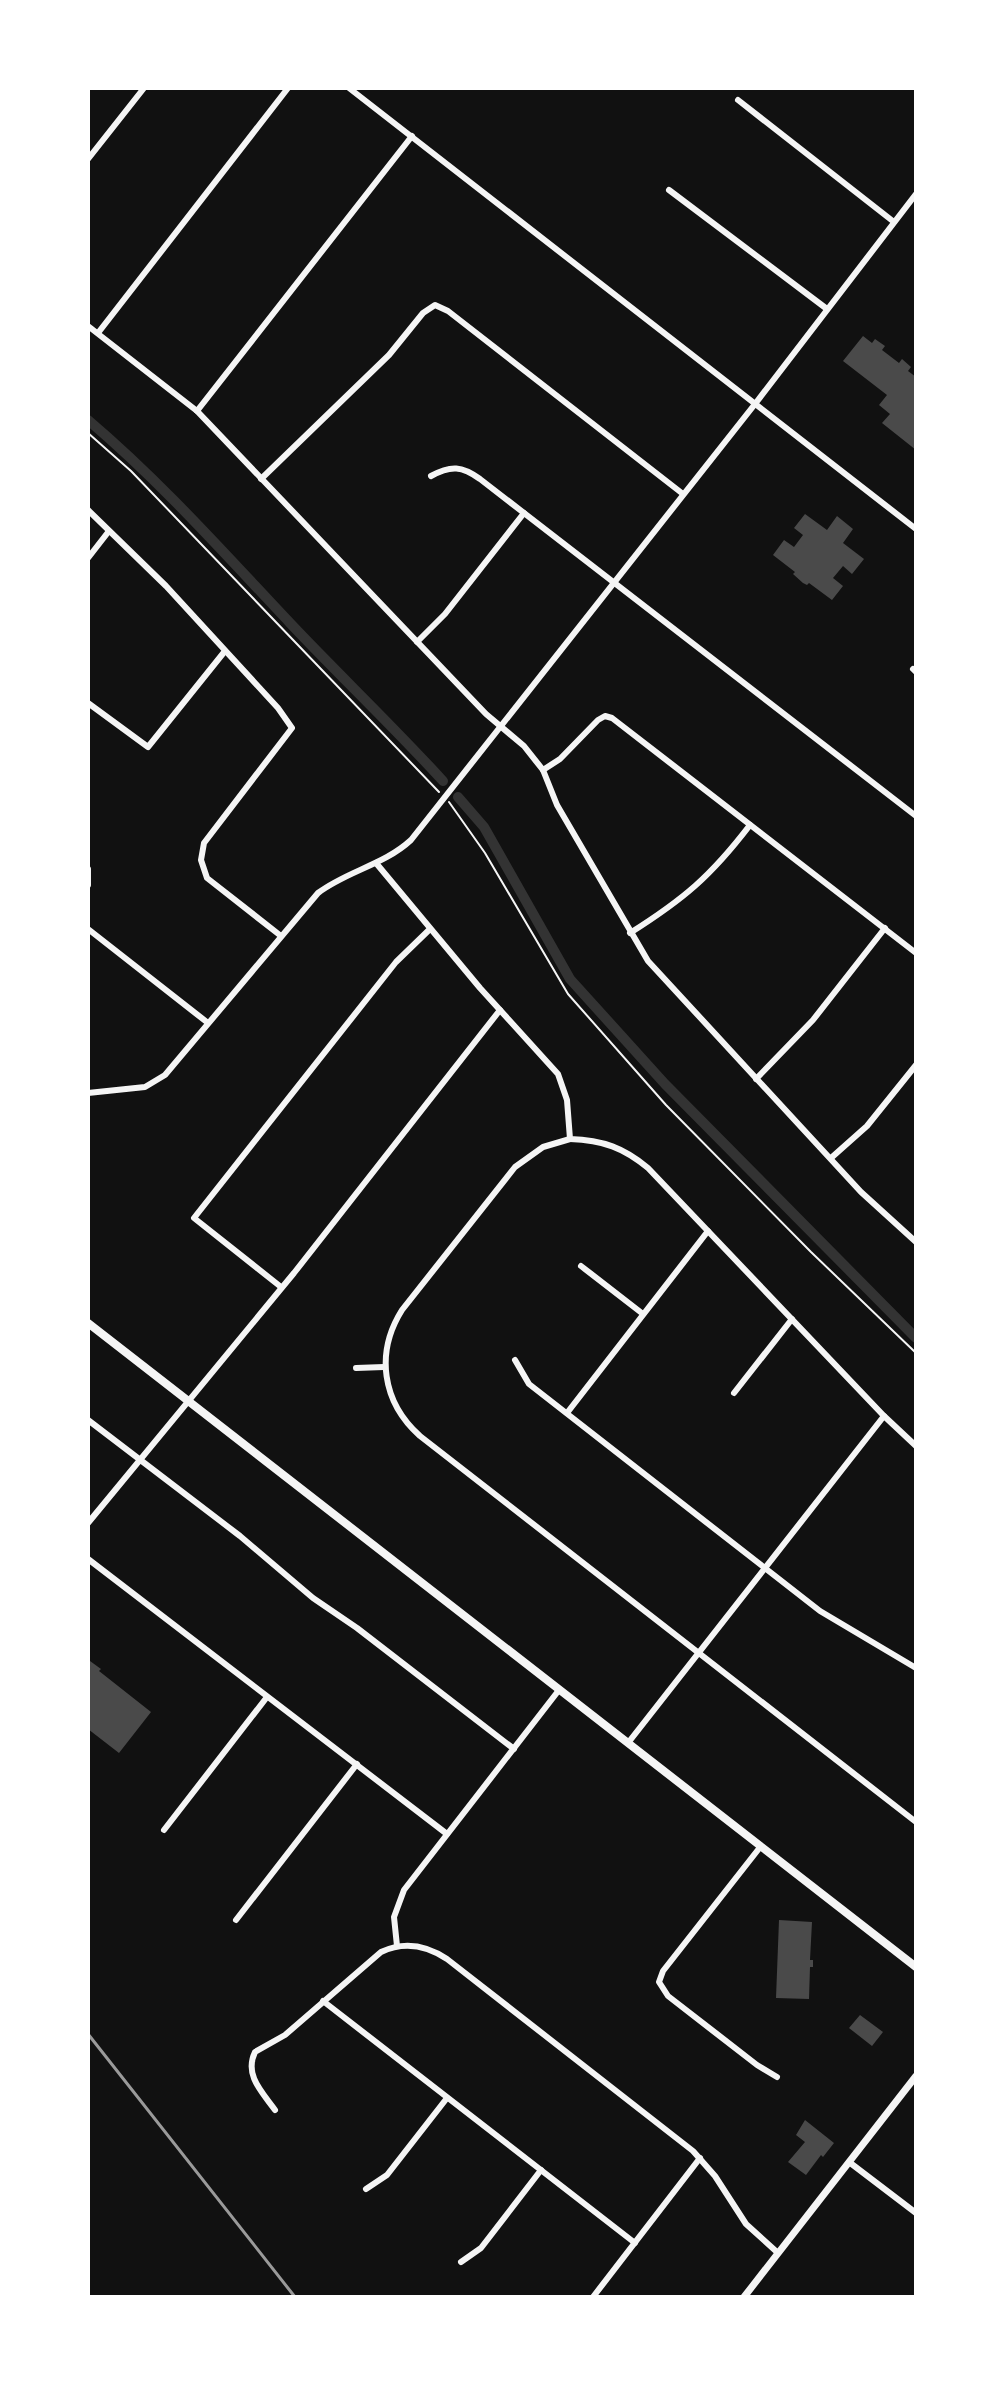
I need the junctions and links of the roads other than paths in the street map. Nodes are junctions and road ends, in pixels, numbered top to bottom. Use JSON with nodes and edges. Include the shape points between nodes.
{"nodes":[{"id":1,"x":144,"y":88,"type":"edge"},
{"id":2,"x":288,"y":88,"type":"edge"},
{"id":3,"x":349,"y":88,"type":"edge"},
{"id":4,"x":738,"y":100,"type":"dead end"},
{"id":5,"x":412,"y":136,"type":"junction"},
{"id":6,"x":88,"y":159,"type":"edge"},
{"id":7,"x":669,"y":190,"type":"dead end"},
{"id":8,"x":916,"y":194,"type":"edge"},
{"id":9,"x":894,"y":222,"type":"junction"},
{"id":10,"x":827,"y":309,"type":"junction"},
{"id":11,"x":88,"y":326,"type":"edge"},
{"id":12,"x":98,"y":333,"type":"junction"},
{"id":13,"x":755,"y":404,"type":"junction"},
{"id":14,"x":197,"y":411,"type":"junction"},
{"id":15,"x":431,"y":476,"type":"dead end"},
{"id":16,"x":261,"y":479,"type":"junction"},
{"id":17,"x":683,"y":494,"type":"junction"},
{"id":18,"x":88,"y":510,"type":"edge"},
{"id":19,"x":524,"y":513,"type":"junction"},
{"id":20,"x":916,"y":529,"type":"edge"},
{"id":21,"x":109,"y":531,"type":"junction"},
{"id":22,"x":88,"y":558,"type":"edge"},
{"id":23,"x":614,"y":582,"type":"junction"},
{"id":24,"x":417,"y":642,"type":"junction"},
{"id":25,"x":225,"y":651,"type":"junction"},
{"id":26,"x":88,"y":703,"type":"edge"},
{"id":27,"x":499,"y":726,"type":"junction"},
{"id":28,"x":543,"y":770,"type":"junction"},
{"id":29,"x":916,"y":816,"type":"edge"},
{"id":30,"x":750,"y":825,"type":"junction"},
{"id":31,"x":376,"y":863,"type":"junction"},
{"id":32,"x":88,"y":869,"type":"edge"},
{"id":33,"x":88,"y":885,"type":"edge"},
{"id":34,"x":885,"y":928,"type":"junction"},
{"id":35,"x":88,"y":929,"type":"edge"},
{"id":36,"x":430,"y":929,"type":"junction"},
{"id":37,"x":630,"y":933,"type":"junction"},
{"id":38,"x":281,"y":936,"type":"junction"},
{"id":39,"x":916,"y":953,"type":"edge"},
{"id":40,"x":500,"y":1010,"type":"junction"},
{"id":41,"x":208,"y":1023,"type":"junction"},
{"id":42,"x":916,"y":1065,"type":"edge"},
{"id":43,"x":756,"y":1079,"type":"junction"},
{"id":44,"x":88,"y":1093,"type":"edge"},
{"id":45,"x":570,"y":1139,"type":"junction"},
{"id":46,"x":831,"y":1158,"type":"junction"},
{"id":47,"x":708,"y":1231,"type":"junction"},
{"id":48,"x":915,"y":1240,"type":"edge"},
{"id":49,"x":581,"y":1266,"type":"dead end"},
{"id":50,"x":281,"y":1287,"type":"junction"},
{"id":51,"x":643,"y":1314,"type":"junction"},
{"id":52,"x":792,"y":1319,"type":"junction"},
{"id":53,"x":88,"y":1323,"type":"edge"},
{"id":54,"x":515,"y":1360,"type":"dead end"},
{"id":55,"x":384,"y":1367,"type":"junction"},
{"id":56,"x":356,"y":1368,"type":"dead end"},
{"id":57,"x":734,"y":1393,"type":"dead end"},
{"id":58,"x":188,"y":1401,"type":"junction"},
{"id":59,"x":567,"y":1413,"type":"junction"},
{"id":60,"x":884,"y":1416,"type":"junction"},
{"id":61,"x":88,"y":1420,"type":"edge"},
{"id":62,"x":916,"y":1446,"type":"edge"},
{"id":63,"x":141,"y":1460,"type":"junction"},
{"id":64,"x":88,"y":1523,"type":"edge"},
{"id":65,"x":88,"y":1559,"type":"edge"},
{"id":66,"x":765,"y":1568,"type":"junction"},
{"id":67,"x":699,"y":1652,"type":"junction"},
{"id":68,"x":916,"y":1668,"type":"edge"},
{"id":69,"x":559,"y":1690,"type":"junction"},
{"id":70,"x":267,"y":1697,"type":"junction"},
{"id":71,"x":628,"y":1743,"type":"junction"},
{"id":72,"x":514,"y":1749,"type":"junction"},
{"id":73,"x":357,"y":1764,"type":"junction"},
{"id":74,"x":916,"y":1822,"type":"edge"},
{"id":75,"x":164,"y":1830,"type":"dead end"},
{"id":76,"x":447,"y":1834,"type":"junction"},
{"id":77,"x":761,"y":1846,"type":"junction"},
{"id":78,"x":236,"y":1920,"type":"dead end"},
{"id":79,"x":397,"y":1946,"type":"junction"},
{"id":80,"x":916,"y":1967,"type":"edge"},
{"id":81,"x":323,"y":2001,"type":"junction"},
{"id":82,"x":916,"y":2076,"type":"edge"},
{"id":83,"x":777,"y":2077,"type":"dead end"},
{"id":84,"x":447,"y":2098,"type":"junction"},
{"id":85,"x":275,"y":2110,"type":"dead end"},
{"id":86,"x":700,"y":2158,"type":"junction"},
{"id":87,"x":849,"y":2162,"type":"junction"},
{"id":88,"x":541,"y":2170,"type":"junction"},
{"id":89,"x":366,"y":2189,"type":"dead end"},
{"id":90,"x":916,"y":2213,"type":"edge"},
{"id":91,"x":635,"y":2243,"type":"junction"},
{"id":92,"x":778,"y":2253,"type":"junction"},
{"id":93,"x":461,"y":2262,"type":"dead end"},
{"id":94,"x":593,"y":2297,"type":"edge"},
{"id":95,"x":744,"y":2297,"type":"edge"}],
"edges":[{"from":1,"to":6,"type":"street"},
{"from":2,"to":12,"type":"street"},
{"from":3,"to":5,"type":"street"},
{"from":4,"to":9,"type":"street"},
{"from":5,"to":13,"type":"street"},
{"from":5,"to":14,"type":"street"},
{"from":7,"to":10,"type":"street"},
{"from":8,"to":9,"type":"street"},
{"from":9,"to":10,"type":"street"},
{"from":10,"to":13,"type":"street"},
{"from":11,"to":12,"type":"street"},
{"from":12,"to":14,"type":"street"},
{"from":13,"to":17,"type":"street"},
{"from":13,"to":20,"type":"street"},
{"from":14,"to":16,"type":"street"},
{"from":15,"to":19,"type":"street","via":[[463,469]]},
{"from":16,"to":17,"type":"street","via":[[435,305]]},
{"from":16,"to":24,"type":"street"},
{"from":17,"to":23,"type":"street"},
{"from":18,"to":21,"type":"street"},
{"from":19,"to":23,"type":"street"},
{"from":19,"to":24,"type":"street"},
{"from":21,"to":22,"type":"street"},
{"from":21,"to":25,"type":"street"},
{"from":23,"to":27,"type":"street"},
{"from":23,"to":29,"type":"street"},
{"from":24,"to":27,"type":"street"},
{"from":25,"to":26,"type":"street","via":[[148,747]]},
{"from":25,"to":38,"type":"street","via":[[292,728],[209,836],[201,860],[207,878]]},
{"from":27,"to":28,"type":"street"},
{"from":27,"to":31,"type":"street","via":[[447,800],[411,840]]},
{"from":28,"to":30,"type":"street","via":[[605,716]]},
{"from":28,"to":37,"type":"street","via":[[557,805]]},
{"from":30,"to":34,"type":"street"},
{"from":30,"to":37,"type":"street","via":[[699,884]]},
{"from":31,"to":36,"type":"street"},
{"from":31,"to":38,"type":"street","via":[[318,893]]},
{"from":32,"to":33,"type":"street"},
{"from":34,"to":39,"type":"street"},
{"from":34,"to":43,"type":"street","via":[[808,1025]]},
{"from":35,"to":41,"type":"street"},
{"from":36,"to":40,"type":"street"},
{"from":36,"to":50,"type":"street","via":[[396,962],[194,1218]]},
{"from":37,"to":43,"type":"street","via":[[654,969]]},
{"from":38,"to":41,"type":"street"},
{"from":40,"to":45,"type":"street","via":[[558,1074],[567,1100]]},
{"from":40,"to":50,"type":"street"},
{"from":41,"to":44,"type":"street","via":[[157,1081],[130,1090]]},
{"from":42,"to":46,"type":"street","via":[[867,1126]]},
{"from":43,"to":46,"type":"street"},
{"from":45,"to":47,"type":"street","via":[[610,1144],[631,1154]]},
{"from":45,"to":55,"type":"street","via":[[535,1151],[509,1173],[402,1310],[389,1336]]},
{"from":46,"to":48,"type":"street"},
{"from":47,"to":51,"type":"street"},
{"from":47,"to":52,"type":"street"},
{"from":49,"to":51,"type":"street"},
{"from":50,"to":58,"type":"street"},
{"from":51,"to":59,"type":"street"},
{"from":52,"to":57,"type":"street"},
{"from":52,"to":60,"type":"street"},
{"from":53,"to":58,"type":"main road"},
{"from":54,"to":59,"type":"street","via":[[529,1384]]},
{"from":55,"to":56,"type":"street"},
{"from":55,"to":67,"type":"street","via":[[391,1396],[413,1429]]},
{"from":58,"to":63,"type":"street"},
{"from":58,"to":69,"type":"main road"},
{"from":59,"to":66,"type":"street"},
{"from":60,"to":62,"type":"street"},
{"from":60,"to":66,"type":"street"},
{"from":61,"to":63,"type":"street"},
{"from":63,"to":64,"type":"street"},
{"from":63,"to":72,"type":"street"},
{"from":65,"to":70,"type":"street"},
{"from":66,"to":67,"type":"street"},
{"from":66,"to":68,"type":"street","via":[[840,1624]]},
{"from":67,"to":71,"type":"street"},
{"from":67,"to":74,"type":"street"},
{"from":69,"to":71,"type":"main road"},
{"from":69,"to":72,"type":"street"},
{"from":70,"to":73,"type":"street"},
{"from":70,"to":75,"type":"street"},
{"from":71,"to":77,"type":"main road"},
{"from":72,"to":76,"type":"street"},
{"from":73,"to":76,"type":"street"},
{"from":73,"to":78,"type":"street"},
{"from":76,"to":79,"type":"street","via":[[398,1903]]},
{"from":77,"to":80,"type":"main road"},
{"from":77,"to":83,"type":"street","via":[[659,1982],[668,1996]]},
{"from":79,"to":81,"type":"street","via":[[374,1956]]},
{"from":79,"to":86,"type":"street","via":[[425,1948],[447,1959]]},
{"from":81,"to":84,"type":"street"},
{"from":81,"to":85,"type":"street","via":[[253,2055],[252,2076]]},
{"from":82,"to":87,"type":"street"},
{"from":84,"to":88,"type":"street"},
{"from":84,"to":89,"type":"street","via":[[387,2175]]},
{"from":86,"to":91,"type":"street"},
{"from":86,"to":92,"type":"street","via":[[746,2224]]},
{"from":87,"to":90,"type":"street"},
{"from":87,"to":92,"type":"street"},
{"from":88,"to":91,"type":"street"},
{"from":88,"to":93,"type":"street","via":[[481,2248]]},
{"from":91,"to":94,"type":"street"},
{"from":92,"to":95,"type":"street"}]}
